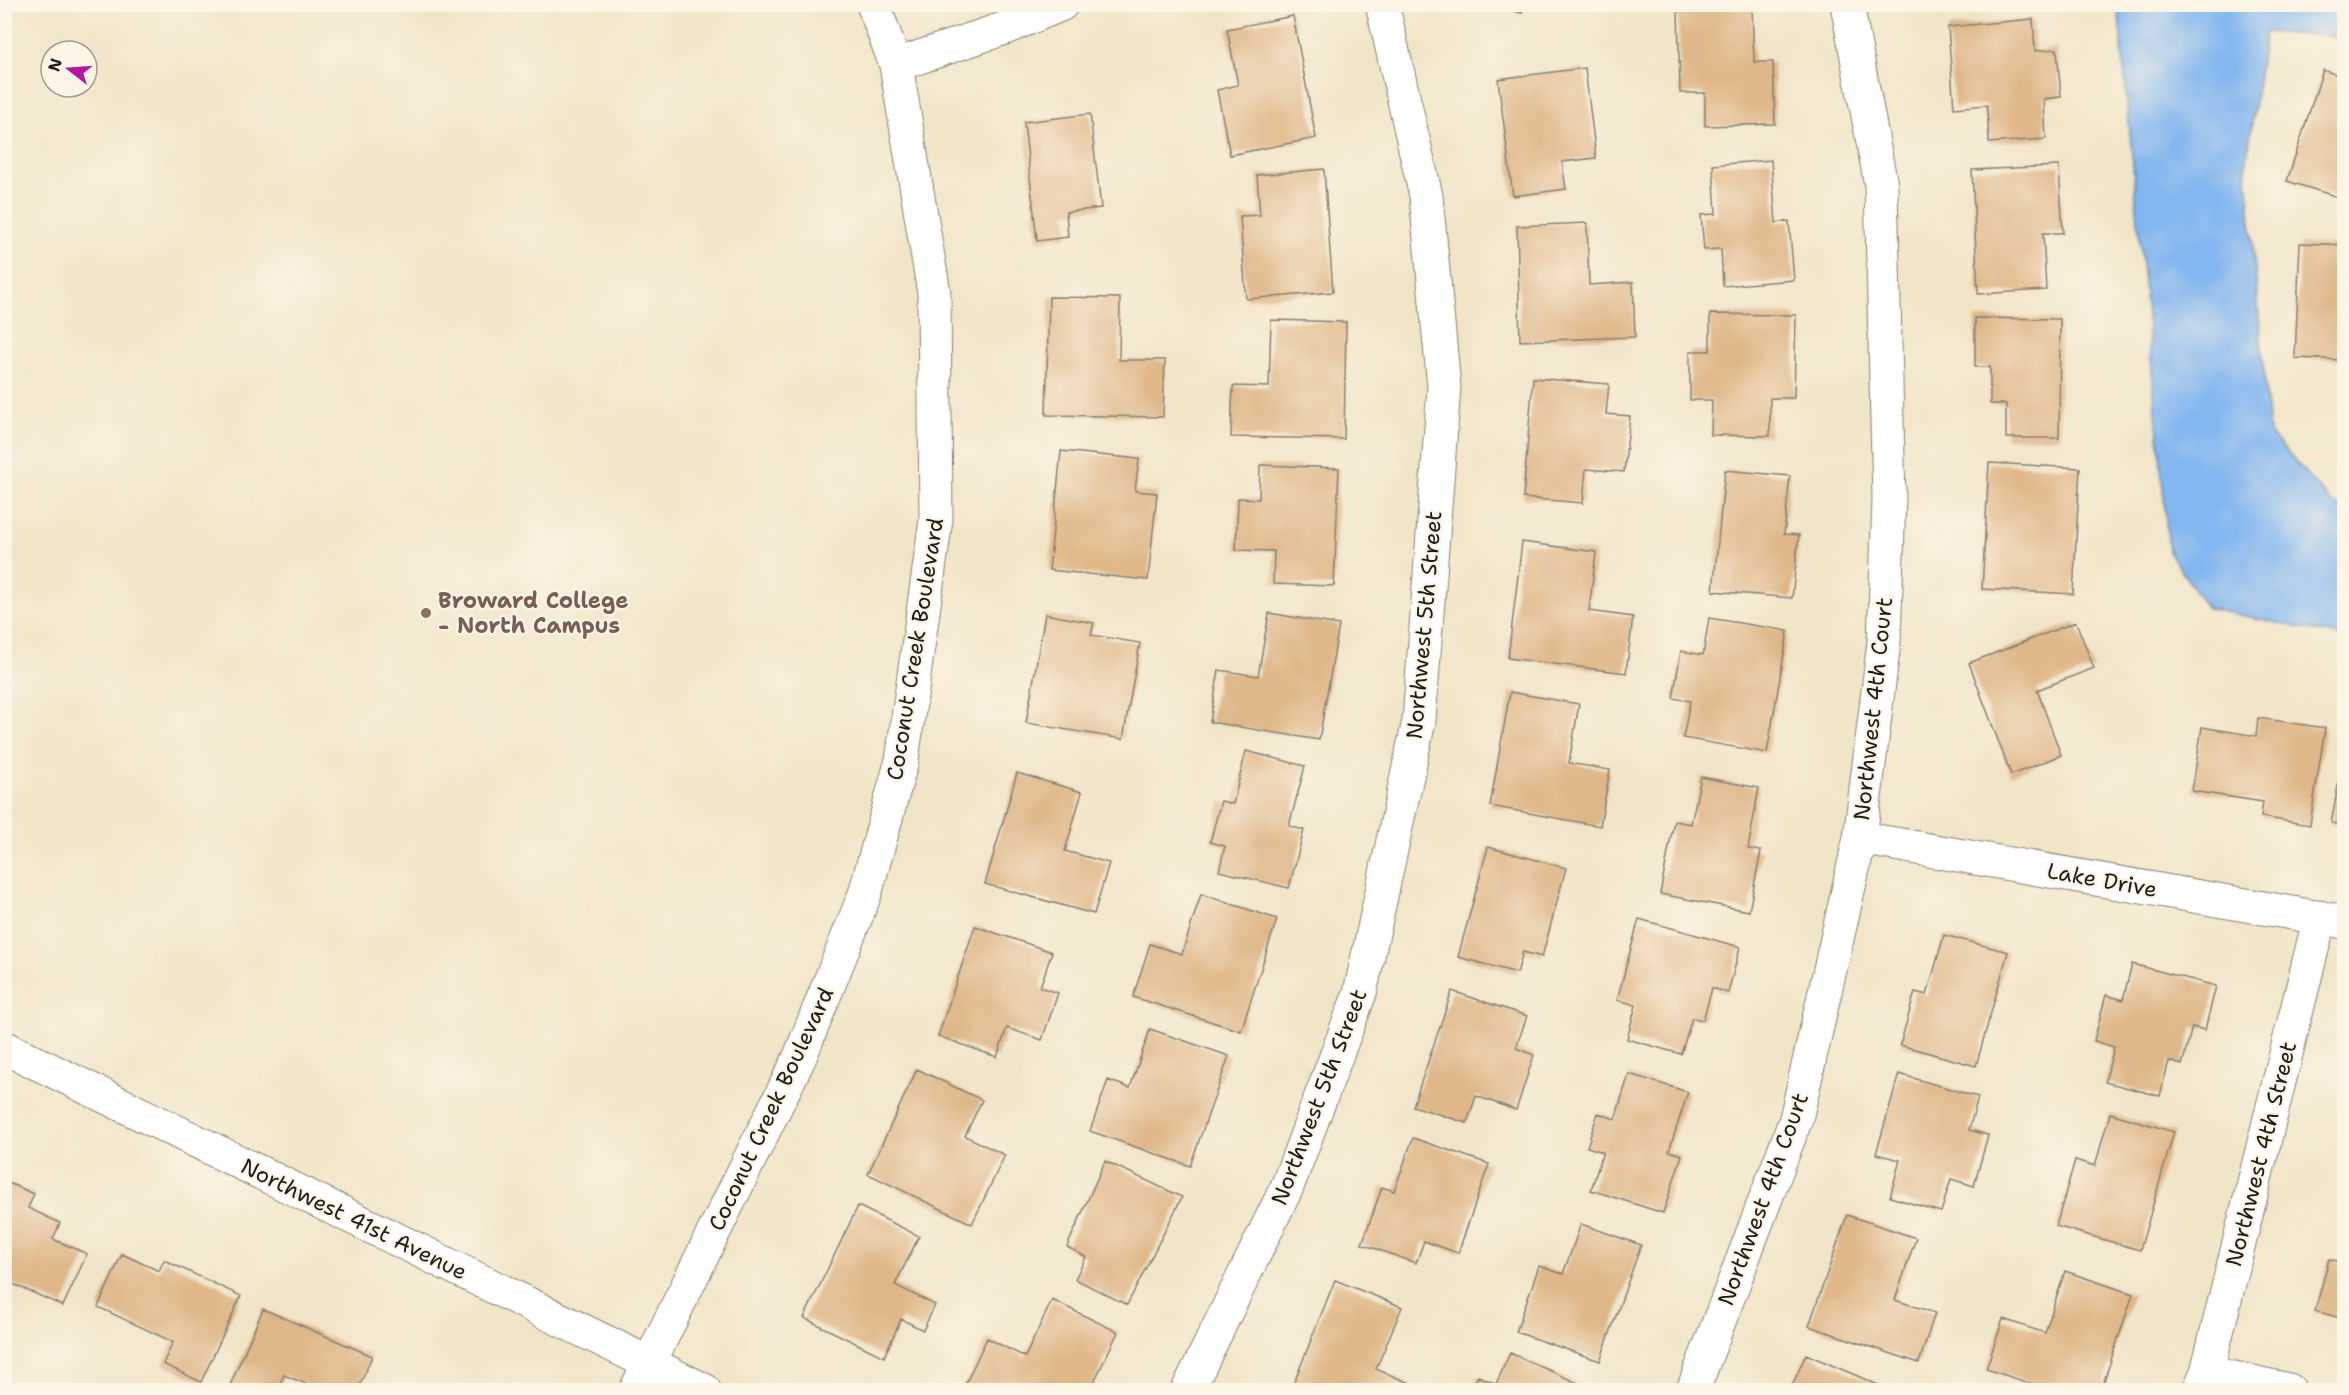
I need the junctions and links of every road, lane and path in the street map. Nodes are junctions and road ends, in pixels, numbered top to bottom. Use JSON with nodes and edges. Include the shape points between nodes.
{"nodes":[{"id":1,"x":873,"y":4,"type":"edge"},
{"id":2,"x":1062,"y":4,"type":"edge"},
{"id":3,"x":1382,"y":4,"type":"edge"},
{"id":4,"x":1847,"y":4,"type":"edge"},
{"id":5,"x":896,"y":65,"type":"junction"},
{"id":6,"x":1860,"y":838,"type":"junction"},
{"id":7,"x":2332,"y":919,"type":"edge"},
{"id":8,"x":4,"y":1047,"type":"edge"},
{"id":9,"x":642,"y":1377,"type":"edge"},
{"id":10,"x":2203,"y":1381,"type":"edge"},
{"id":11,"x":704,"y":1390,"type":"edge"},
{"id":12,"x":1188,"y":1390,"type":"edge"},
{"id":13,"x":1693,"y":1390,"type":"edge"},
{"id":14,"x":2289,"y":1390,"type":"edge"}],
"edges":[{"from":1,"to":5,"type":"street","name":"Coconut Creek Boulevard"},
{"from":2,"to":5,"type":"street"},
{"from":3,"to":12,"type":"street","name":"Northwest 5th Street","via":[[1426,196],[1444,387],[1419,721],[1360,993],[1287,1187]]},
{"from":4,"to":6,"type":"street","name":"Northwest 4th Court","via":[[1881,185],[1889,498],[1884,642]]},
{"from":5,"to":9,"type":"street","name":"Coconut Creek Boulevard","via":[[934,293],[936,496],[936,520],[902,760],[865,894],[799,1059]]},
{"from":6,"to":7,"type":"street","name":"Lake Drive"},
{"from":6,"to":13,"type":"street","name":"Northwest 4th Court","via":[[1796,1119]]},
{"from":7,"to":10,"type":"street","name":"Northwest 4th Street"},
{"from":8,"to":9,"type":"street","name":"Northwest 41st Avenue"},
{"from":9,"to":11,"type":"street","name":"Northwest 41st Avenue"},
{"from":10,"to":14,"type":"street"}]}
